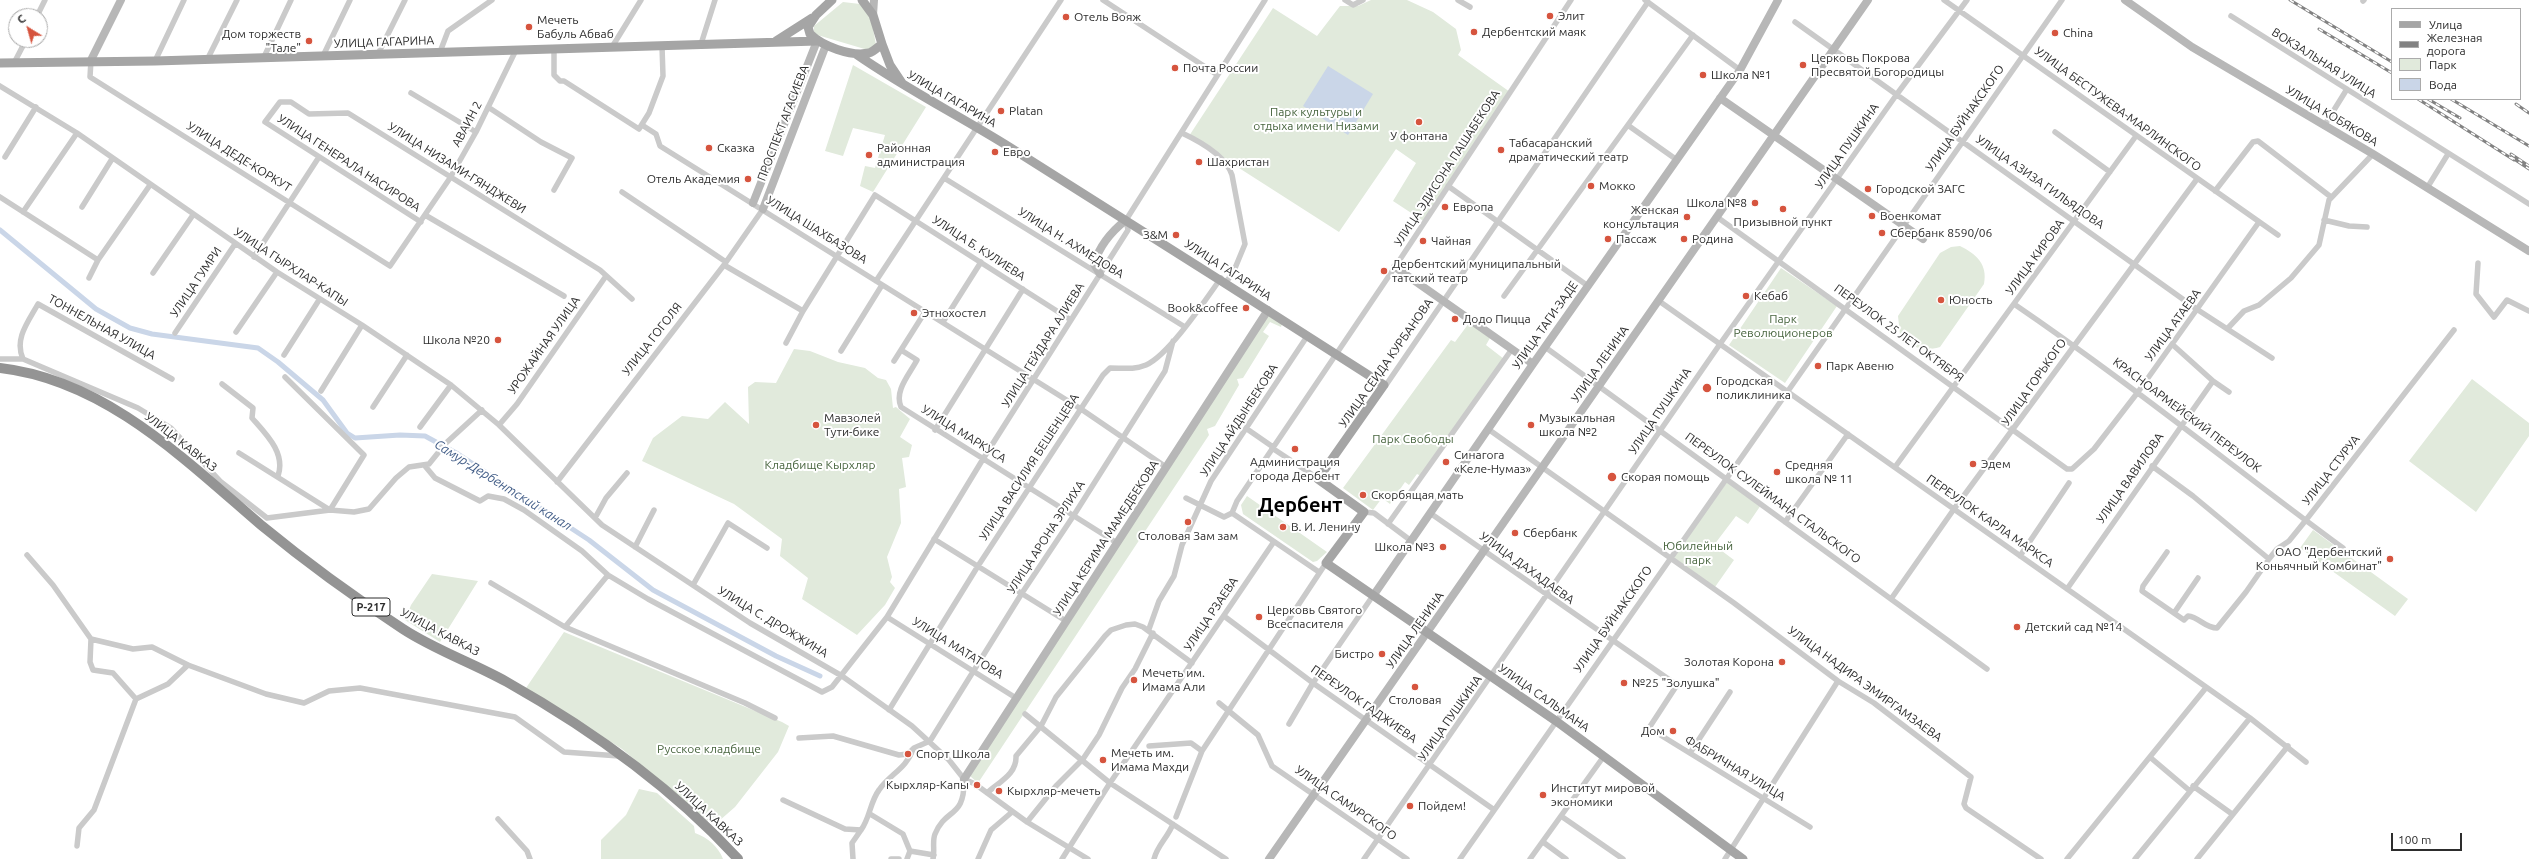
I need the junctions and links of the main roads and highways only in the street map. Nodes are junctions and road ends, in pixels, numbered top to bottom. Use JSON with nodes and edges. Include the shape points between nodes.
{"nodes":[{"id":1,"x":832,"y":0,"type":"edge"},
{"id":2,"x":862,"y":0,"type":"edge"},
{"id":3,"x":816,"y":15,"type":"junction"},
{"id":4,"x":821,"y":43,"type":"junction"},
{"id":5,"x":769,"y":44,"type":"junction"},
{"id":6,"x":882,"y":44,"type":"junction"},
{"id":7,"x":856,"y":54,"type":"junction"},
{"id":8,"x":0,"y":63,"type":"edge"},
{"id":9,"x":978,"y":127,"type":"junction"},
{"id":10,"x":1223,"y":280,"type":"junction"},
{"id":11,"x":1308,"y":335,"type":"junction"},
{"id":12,"x":1337,"y":354,"type":"junction"},
{"id":13,"x":0,"y":368,"type":"edge"},
{"id":14,"x":1386,"y":385,"type":"joint"},
{"id":15,"x":1318,"y":479,"type":"junction"},
{"id":16,"x":738,"y":859,"type":"edge"},
{"id":17,"x":1743,"y":859,"type":"edge"}],
"edges":[{"from":1,"to":3,"type":"main road","name":"УЛИЦА ГАГАРИНА"},
{"from":2,"to":6,"type":"main road","name":"УЛИЦА ГАГАРИНА","via":[[873,15]]},
{"from":3,"to":4,"type":"main road","via":[[808,27],[810,34]]},
{"from":3,"to":5,"type":"main road","name":"УЛИЦА ГАГАРИНА"},
{"from":4,"to":5,"type":"main road","name":"УЛИЦА ГАГАРИНА"},
{"from":4,"to":7,"type":"main road"},
{"from":5,"to":8,"type":"main road","name":"УЛИЦА ГАГАРИНА"},
{"from":6,"to":7,"type":"main road","via":[[870,53]]},
{"from":6,"to":9,"type":"main road","name":"УЛИЦА ГАГАРИНА","via":[[890,65],[904,85]]},
{"from":7,"to":9,"type":"main road","name":"УЛИЦА ГАГАРИНА","via":[[904,87]]},
{"from":9,"to":10,"type":"main road","name":"УЛИЦА ГАГАРИНА"},
{"from":10,"to":11,"type":"main road","name":"УЛИЦА ГАГАРИНА"},
{"from":10,"to":11,"type":"main road","name":"УЛИЦА ГАГАРИНА"},
{"from":11,"to":12,"type":"main road","name":"УЛИЦА ГАГАРИНА"},
{"from":12,"to":14,"type":"main road","name":"УЛИЦА ГАГАРИНА"},
{"from":12,"to":15,"type":"main road","name":"УЛИЦА ГАГАРИНА","via":[[1384,385]]},
{"from":13,"to":16,"type":"highway","name":"УЛИЦА КАВКАЗ","number":"Р-217","via":[[28,371],[63,382],[116,409],[165,443],[324,574],[405,630],[506,681],[624,756],[718,837]]},
{"from":14,"to":15,"type":"main road","name":"УЛИЦА СЕИДА КУРБАНОВА"},
{"from":15,"to":17,"type":"main road","name":"УЛИЦА САЛЬМАНА","via":[[1365,512],[1326,563],[1372,598],[1556,720]]}]}
